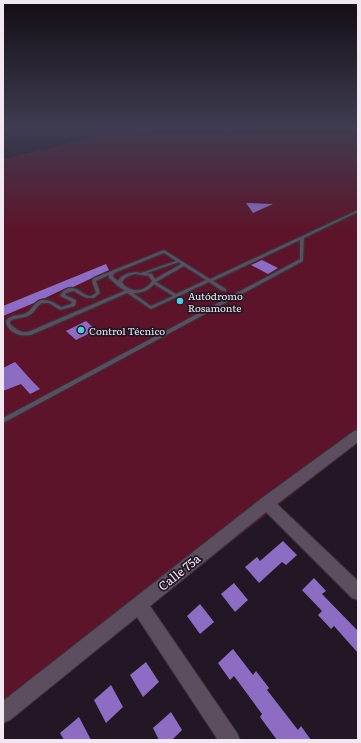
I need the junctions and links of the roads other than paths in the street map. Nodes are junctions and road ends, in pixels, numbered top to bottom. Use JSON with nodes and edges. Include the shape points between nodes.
{"nodes":[{"id":1,"x":358,"y":211,"type":"edge"},
{"id":2,"x":302,"y":237,"type":"junction"},
{"id":3,"x":179,"y":261,"type":"junction"},
{"id":4,"x":184,"y":264,"type":"junction"},
{"id":5,"x":132,"y":265,"type":"junction"},
{"id":6,"x":112,"y":272,"type":"junction"},
{"id":7,"x":142,"y":273,"type":"junction"},
{"id":8,"x":210,"y":280,"type":"junction"},
{"id":9,"x":154,"y":282,"type":"junction"},
{"id":10,"x":122,"y":287,"type":"junction"},
{"id":11,"x":127,"y":290,"type":"junction"},
{"id":12,"x":224,"y":290,"type":"dead end"},
{"id":13,"x":176,"y":296,"type":"junction"},
{"id":14,"x":5,"y":321,"type":"edge"},
{"id":15,"x":3,"y":421,"type":"edge"},
{"id":16,"x":358,"y":435,"type":"edge"},
{"id":17,"x":267,"y":503,"type":"junction"},
{"id":18,"x":358,"y":592,"type":"edge"},
{"id":19,"x":139,"y":604,"type":"junction"},
{"id":20,"x":3,"y":713,"type":"edge"},
{"id":21,"x":230,"y":740,"type":"edge"}],
"edges":[{"from":1,"to":2,"type":"lane"},
{"from":2,"to":8,"type":"lane"},
{"from":2,"to":15,"type":"lane","via":[[302,260]]},
{"from":3,"to":4,"type":"lane"},
{"from":3,"to":5,"type":"lane","via":[[164,251]]},
{"from":3,"to":7,"type":"lane"},
{"from":4,"to":8,"type":"lane"},
{"from":4,"to":9,"type":"lane"},
{"from":5,"to":6,"type":"lane"},
{"from":5,"to":7,"type":"lane"},
{"from":6,"to":10,"type":"lane","via":[[111,278]]},
{"from":6,"to":14,"type":"lane","via":[[94,281],[98,290],[96,295],[87,297],[72,289],[64,292],[62,296],[74,301],[73,305],[60,309],[51,302],[42,302],[36,304],[29,314],[14,316]]},
{"from":7,"to":9,"type":"lane","via":[[150,275]]},
{"from":7,"to":10,"type":"lane","via":[[125,276],[120,282]]},
{"from":8,"to":12,"type":"lane"},
{"from":8,"to":13,"type":"lane"},
{"from":9,"to":11,"type":"lane","via":[[148,289],[136,292]]},
{"from":9,"to":13,"type":"lane"},
{"from":10,"to":11,"type":"lane"},
{"from":11,"to":13,"type":"lane","via":[[151,308]]},
{"from":11,"to":14,"type":"lane","via":[[29,334],[18,333]]},
{"from":16,"to":17,"type":"street","name":"Calle 75a"},
{"from":17,"to":18,"type":"street"},
{"from":17,"to":19,"type":"street","name":"Calle 75a"},
{"from":19,"to":20,"type":"street","name":"Calle 75a"},
{"from":19,"to":21,"type":"street"}]}
